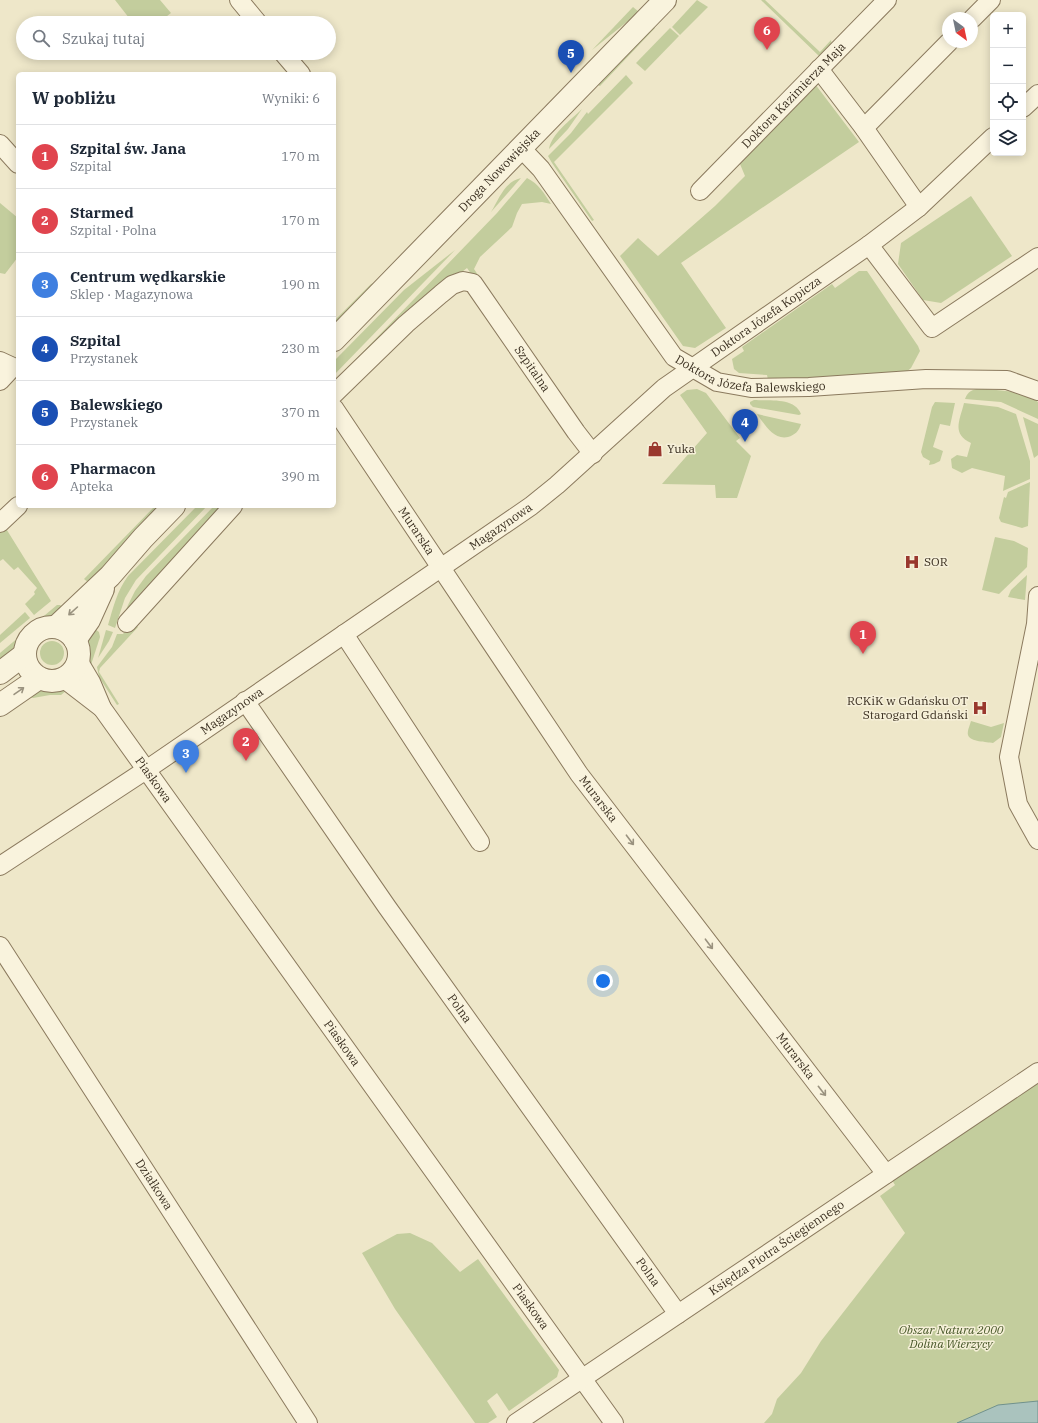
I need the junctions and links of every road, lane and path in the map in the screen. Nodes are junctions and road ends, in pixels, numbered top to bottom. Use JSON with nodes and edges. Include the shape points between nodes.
{"nodes":[{"id":1,"x":239,"y":0,"type":"edge"},
{"id":2,"x":665,"y":0,"type":"edge"},
{"id":3,"x":887,"y":0,"type":"edge"},
{"id":4,"x":991,"y":0,"type":"edge"},
{"id":5,"x":978,"y":13,"type":"edge"},
{"id":6,"x":252,"y":16,"type":"edge"},
{"id":7,"x":943,"y":48,"type":"edge"},
{"id":8,"x":289,"y":60,"type":"edge"},
{"id":9,"x":819,"y":69,"type":"junction"},
{"id":10,"x":299,"y":72,"type":"edge"},
{"id":11,"x":1038,"y":94,"type":"edge"},
{"id":12,"x":1026,"y":105,"type":"edge"},
{"id":13,"x":864,"y":128,"type":"junction"},
{"id":14,"x":990,"y":140,"type":"edge"},
{"id":15,"x":0,"y":144,"type":"edge"},
{"id":16,"x":521,"y":148,"type":"junction"},
{"id":17,"x":16,"y":162,"type":"edge"},
{"id":18,"x":700,"y":190,"type":"dead end"},
{"id":19,"x":919,"y":207,"type":"junction"},
{"id":20,"x":869,"y":245,"type":"junction"},
{"id":21,"x":1038,"y":257,"type":"edge"},
{"id":22,"x":336,"y":338,"type":"edge"},
{"id":23,"x":0,"y":361,"type":"edge"},
{"id":24,"x":692,"y":369,"type":"junction"},
{"id":25,"x":0,"y":381,"type":"edge"},
{"id":26,"x":1038,"y":391,"type":"edge"},
{"id":27,"x":336,"y":392,"type":"edge"},
{"id":28,"x":336,"y":411,"type":"edge"},
{"id":29,"x":593,"y":454,"type":"junction"},
{"id":30,"x":557,"y":485,"type":"joint"},
{"id":31,"x":16,"y":508,"type":"edge"},
{"id":32,"x":172,"y":508,"type":"edge"},
{"id":33,"x":231,"y":508,"type":"edge"},
{"id":34,"x":0,"y":523,"type":"edge"},
{"id":35,"x":441,"y":567,"type":"junction"},
{"id":36,"x":110,"y":576,"type":"junction"},
{"id":37,"x":1038,"y":596,"type":"edge"},
{"id":38,"x":127,"y":623,"type":"dead end"},
{"id":39,"x":56,"y":627,"type":"junction"},
{"id":40,"x":344,"y":634,"type":"junction"},
{"id":41,"x":76,"y":650,"type":"junction"},
{"id":42,"x":25,"y":654,"type":"junction"},
{"id":43,"x":0,"y":673,"type":"edge"},
{"id":44,"x":39,"y":678,"type":"junction"},
{"id":45,"x":63,"y":678,"type":"junction"},
{"id":46,"x":245,"y":701,"type":"junction"},
{"id":47,"x":0,"y":705,"type":"edge"},
{"id":48,"x":102,"y":708,"type":"junction"},
{"id":49,"x":146,"y":770,"type":"junction"},
{"id":50,"x":1038,"y":840,"type":"edge"},
{"id":51,"x":480,"y":842,"type":"dead end"},
{"id":52,"x":0,"y":866,"type":"edge"},
{"id":53,"x":0,"y":946,"type":"edge"},
{"id":54,"x":1038,"y":1072,"type":"edge"},
{"id":55,"x":886,"y":1174,"type":"junction"},
{"id":56,"x":678,"y":1314,"type":"junction"},
{"id":57,"x":582,"y":1379,"type":"junction"},
{"id":58,"x":308,"y":1423,"type":"edge"},
{"id":59,"x":516,"y":1423,"type":"edge"},
{"id":60,"x":614,"y":1423,"type":"edge"}],
"edges":[{"from":1,"to":6,"type":"street"},
{"from":2,"to":16,"type":"street","name":"Droga Nowowiejska"},
{"from":3,"to":9,"type":"street","name":"Doktora Kazimierza Maja"},
{"from":4,"to":5,"type":"street"},
{"from":7,"to":13,"type":"street"},
{"from":8,"to":10,"type":"street"},
{"from":9,"to":13,"type":"street"},
{"from":9,"to":18,"type":"street","name":"Doktora Kazimierza Maja"},
{"from":11,"to":12,"type":"street"},
{"from":13,"to":19,"type":"street"},
{"from":14,"to":19,"type":"street","name":"Doktora Józefa Kopicza"},
{"from":15,"to":17,"type":"street"},
{"from":16,"to":22,"type":"street","name":"Droga Nowowiejska"},
{"from":16,"to":24,"type":"street","name":"Doktora Józefa Balewskiego","via":[[541,169],[674,357]]},
{"from":19,"to":20,"type":"street","name":"Doktora Józefa Kopicza"},
{"from":20,"to":21,"type":"street","via":[[932,328]]},
{"from":20,"to":24,"type":"street","name":"Doktora Józefa Kopicza"},
{"from":23,"to":25,"type":"street","via":[[13,367]]},
{"from":24,"to":26,"type":"street","name":"Doktora Józefa Balewskiego","via":[[717,382],[752,388],[926,379],[1007,380]]},
{"from":24,"to":29,"type":"street","name":"Doktora Józefa Kopicza","via":[[664,388]]},
{"from":27,"to":29,"type":"street","name":"Szpitalna","via":[[440,294],[462,281],[473,283]]},
{"from":28,"to":35,"type":"street","name":"Murarska"},
{"from":29,"to":30,"type":"street","name":"Doktora Józefa Kopicza"},
{"from":30,"to":35,"type":"street","name":"Magazynowa","via":[[531,506]]},
{"from":31,"to":34,"type":"street"},
{"from":32,"to":36,"type":"street"},
{"from":33,"to":38,"type":"street"},
{"from":35,"to":40,"type":"street","name":"Magazynowa"},
{"from":35,"to":55,"type":"street","name":"Murarska","one_way":true,"via":[[579,774]]},
{"from":36,"to":39,"type":"street","one_way":true},
{"from":36,"to":41,"type":"street"},
{"from":37,"to":50,"type":"street","via":[[1036,624],[1009,757],[1018,804]]},
{"from":39,"to":41,"type":"street","via":[[67,632]]},
{"from":39,"to":42,"type":"street","via":[[38,631],[31,636]]},
{"from":40,"to":46,"type":"street","name":"Magazynowa"},
{"from":40,"to":51,"type":"street"},
{"from":41,"to":45,"type":"street","via":[[73,671]]},
{"from":41,"to":48,"type":"street","name":"Piaskowa"},
{"from":42,"to":43,"type":"street"},
{"from":42,"to":44,"type":"street","via":[[31,672]]},
{"from":44,"to":45,"type":"street","via":[[51,681]]},
{"from":47,"to":44,"type":"street","one_way":true},
{"from":45,"to":48,"type":"street","name":"Piaskowa"},
{"from":46,"to":49,"type":"street","name":"Magazynowa"},
{"from":46,"to":56,"type":"street","name":"Polna","via":[[387,907]]},
{"from":48,"to":49,"type":"street","name":"Piaskowa"},
{"from":49,"to":52,"type":"street","name":"Magazynowa"},
{"from":49,"to":57,"type":"street","name":"Piaskowa"},
{"from":53,"to":58,"type":"street","name":"Działkowa"},
{"from":54,"to":55,"type":"street","name":"Księdza Piotra Ściegiennego"},
{"from":55,"to":56,"type":"street","name":"Księdza Piotra Ściegiennego"},
{"from":56,"to":57,"type":"street","name":"Księdza Piotra Ściegiennego"},
{"from":57,"to":59,"type":"street","name":"Księdza Piotra Ściegiennego"},
{"from":57,"to":60,"type":"street","name":"Piaskowa"}]}
